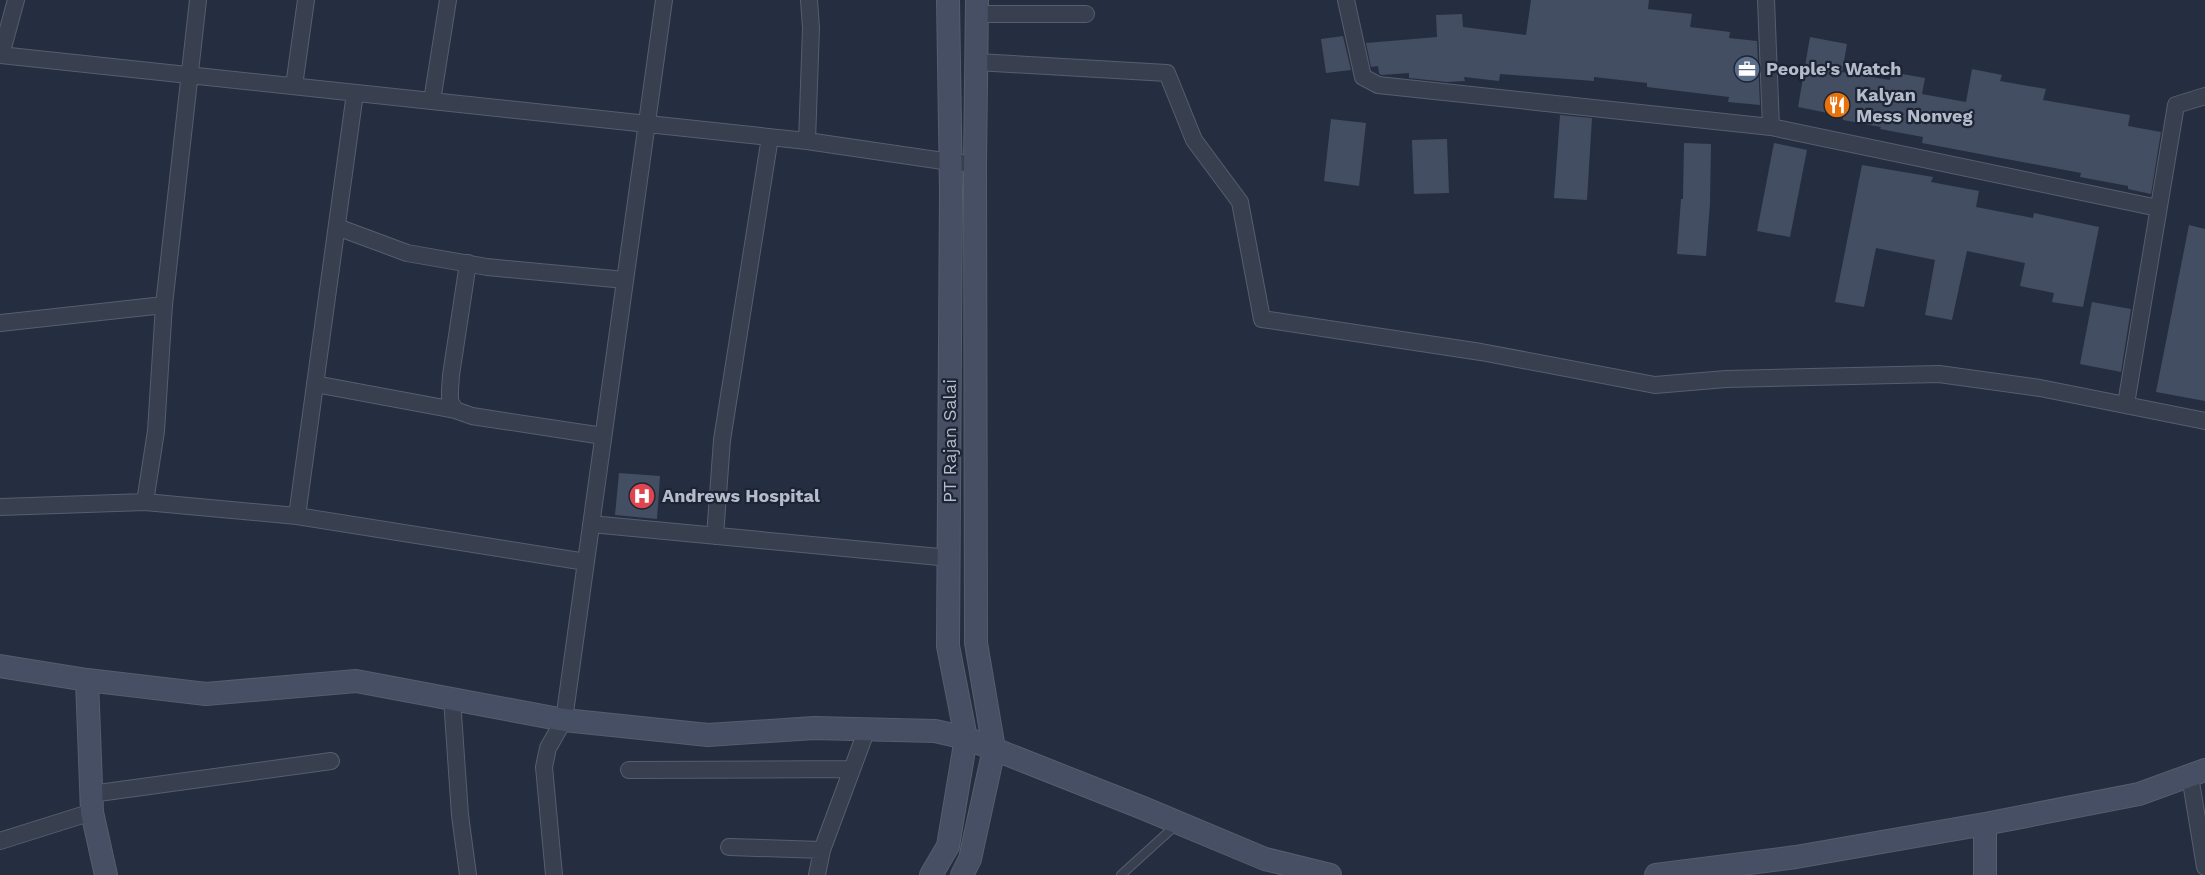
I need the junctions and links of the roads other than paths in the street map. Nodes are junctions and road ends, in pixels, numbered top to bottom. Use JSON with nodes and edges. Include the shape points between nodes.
{"nodes":[{"id":1,"x":16,"y":0,"type":"edge"},
{"id":2,"x":198,"y":0,"type":"edge"},
{"id":3,"x":306,"y":0,"type":"edge"},
{"id":4,"x":448,"y":0,"type":"edge"},
{"id":5,"x":664,"y":0,"type":"edge"},
{"id":6,"x":809,"y":0,"type":"edge"},
{"id":7,"x":948,"y":0,"type":"edge"},
{"id":8,"x":1346,"y":0,"type":"edge"},
{"id":9,"x":1766,"y":0,"type":"edge"},
{"id":10,"x":977,"y":7,"type":"edge"},
{"id":11,"x":1086,"y":14,"type":"dead end"},
{"id":12,"x":0,"y":55,"type":"edge"},
{"id":13,"x":977,"y":62,"type":"junction"},
{"id":14,"x":189,"y":75,"type":"junction"},
{"id":15,"x":294,"y":86,"type":"junction"},
{"id":16,"x":355,"y":93,"type":"junction"},
{"id":17,"x":2205,"y":96,"type":"edge"},
{"id":18,"x":432,"y":101,"type":"junction"},
{"id":19,"x":646,"y":124,"type":"junction"},
{"id":20,"x":1771,"y":127,"type":"junction"},
{"id":21,"x":770,"y":137,"type":"junction"},
{"id":22,"x":807,"y":141,"type":"junction"},
{"id":23,"x":950,"y":162,"type":"junction"},
{"id":24,"x":975,"y":164,"type":"junction"},
{"id":25,"x":2158,"y":208,"type":"junction"},
{"id":26,"x":337,"y":227,"type":"junction"},
{"id":27,"x":468,"y":263,"type":"junction"},
{"id":28,"x":625,"y":280,"type":"junction"},
{"id":29,"x":164,"y":305,"type":"junction"},
{"id":30,"x":0,"y":323,"type":"edge"},
{"id":31,"x":315,"y":384,"type":"junction"},
{"id":32,"x":2126,"y":404,"type":"junction"},
{"id":33,"x":455,"y":410,"type":"junction"},
{"id":34,"x":950,"y":410,"type":"junction"},
{"id":35,"x":975,"y":415,"type":"junction"},
{"id":36,"x":2205,"y":421,"type":"edge"},
{"id":37,"x":603,"y":436,"type":"junction"},
{"id":38,"x":145,"y":502,"type":"junction"},
{"id":39,"x":0,"y":507,"type":"edge"},
{"id":40,"x":297,"y":516,"type":"junction"},
{"id":41,"x":591,"y":524,"type":"junction"},
{"id":42,"x":715,"y":536,"type":"junction"},
{"id":43,"x":950,"y":558,"type":"junction"},
{"id":44,"x":586,"y":562,"type":"junction"},
{"id":45,"x":0,"y":666,"type":"edge"},
{"id":46,"x":87,"y":680,"type":"junction"},
{"id":47,"x":452,"y":699,"type":"junction"},
{"id":48,"x":564,"y":720,"type":"junction"},
{"id":49,"x":867,"y":729,"type":"junction"},
{"id":50,"x":966,"y":738,"type":"junction"},
{"id":51,"x":994,"y":749,"type":"junction"},
{"id":52,"x":331,"y":760,"type":"dead end"},
{"id":53,"x":852,"y":769,"type":"junction"},
{"id":54,"x":629,"y":770,"type":"dead end"},
{"id":55,"x":2198,"y":773,"type":"edge"},
{"id":56,"x":92,"y":803,"type":"junction"},
{"id":57,"x":1179,"y":822,"type":"junction"},
{"id":58,"x":1985,"y":824,"type":"junction"},
{"id":59,"x":0,"y":841,"type":"edge"},
{"id":60,"x":729,"y":847,"type":"dead end"},
{"id":61,"x":822,"y":850,"type":"junction"},
{"id":62,"x":2205,"y":867,"type":"edge"},
{"id":63,"x":106,"y":875,"type":"edge"},
{"id":64,"x":468,"y":875,"type":"edge"},
{"id":65,"x":554,"y":875,"type":"edge"},
{"id":66,"x":817,"y":875,"type":"edge"},
{"id":67,"x":931,"y":875,"type":"edge"},
{"id":68,"x":962,"y":875,"type":"edge"},
{"id":69,"x":1121,"y":875,"type":"edge"},
{"id":70,"x":1330,"y":875,"type":"edge"},
{"id":71,"x":1656,"y":875,"type":"edge"},
{"id":72,"x":1985,"y":875,"type":"edge"}],
"edges":[{"from":1,"to":12,"type":"street"},
{"from":2,"to":14,"type":"street"},
{"from":3,"to":15,"type":"street"},
{"from":4,"to":18,"type":"street"},
{"from":5,"to":19,"type":"street"},
{"from":6,"to":22,"type":"street"},
{"from":7,"to":23,"type":"main road","name":"PT Rajan Salai"},
{"from":8,"to":20,"type":"street","via":[[1363,77],[1378,85]]},
{"from":9,"to":20,"type":"street"},
{"from":10,"to":11,"type":"street"},
{"from":10,"to":13,"type":"main road","name":"PT Rajan Salai"},
{"from":12,"to":14,"type":"street"},
{"from":13,"to":24,"type":"main road","name":"PT Rajan Salai"},
{"from":13,"to":32,"type":"street","via":[[1167,73],[1194,140],[1239,202],[1262,319],[1481,352],[1654,385],[1939,374]]},
{"from":14,"to":15,"type":"street"},
{"from":14,"to":29,"type":"street"},
{"from":15,"to":16,"type":"street"},
{"from":16,"to":18,"type":"street"},
{"from":16,"to":26,"type":"street"},
{"from":17,"to":25,"type":"street","via":[[2176,105]]},
{"from":18,"to":19,"type":"street"},
{"from":19,"to":21,"type":"street"},
{"from":19,"to":28,"type":"street"},
{"from":20,"to":25,"type":"street"},
{"from":21,"to":22,"type":"street"},
{"from":21,"to":42,"type":"street","via":[[722,440]]},
{"from":22,"to":23,"type":"street"},
{"from":23,"to":24,"type":"street"},
{"from":23,"to":34,"type":"main road","name":"PT Rajan Salai"},
{"from":24,"to":35,"type":"main road","name":"PT Rajan Salai"},
{"from":25,"to":32,"type":"street"},
{"from":26,"to":27,"type":"street","via":[[407,253]]},
{"from":26,"to":31,"type":"street"},
{"from":27,"to":28,"type":"street"},
{"from":27,"to":33,"type":"street","via":[[450,375],[450,401]]},
{"from":28,"to":37,"type":"street"},
{"from":29,"to":30,"type":"street"},
{"from":29,"to":38,"type":"street","via":[[156,431]]},
{"from":31,"to":33,"type":"street"},
{"from":31,"to":40,"type":"street"},
{"from":32,"to":36,"type":"street"},
{"from":33,"to":37,"type":"street"},
{"from":34,"to":35,"type":"main road"},
{"from":34,"to":43,"type":"main road","name":"PT Rajan Salai"},
{"from":35,"to":51,"type":"main road","name":"PT Rajan Salai","via":[[976,643]]},
{"from":37,"to":41,"type":"street"},
{"from":38,"to":39,"type":"street"},
{"from":38,"to":40,"type":"street"},
{"from":40,"to":44,"type":"street"},
{"from":41,"to":42,"type":"street"},
{"from":41,"to":44,"type":"street"},
{"from":42,"to":43,"type":"street"},
{"from":43,"to":50,"type":"main road","name":"PT Rajan Salai","via":[[948,646]]},
{"from":44,"to":48,"type":"street"},
{"from":45,"to":46,"type":"main road"},
{"from":46,"to":47,"type":"main road","via":[[206,694],[356,681]]},
{"from":46,"to":56,"type":"main road"},
{"from":47,"to":48,"type":"main road"},
{"from":47,"to":64,"type":"street"},
{"from":48,"to":49,"type":"main road","via":[[708,735]]},
{"from":48,"to":65,"type":"street","via":[[548,748],[544,767]]},
{"from":49,"to":50,"type":"main road","via":[[935,731]]},
{"from":49,"to":53,"type":"street"},
{"from":50,"to":51,"type":"main road"},
{"from":50,"to":67,"type":"main road","name":"PT Rajan Salai","via":[[948,846]]},
{"from":51,"to":57,"type":"main road"},
{"from":51,"to":68,"type":"main road","name":"PT Rajan Salai","via":[[970,860]]},
{"from":52,"to":56,"type":"street"},
{"from":53,"to":54,"type":"street"},
{"from":53,"to":61,"type":"street"},
{"from":55,"to":58,"type":"main road","via":[[2139,794]]},
{"from":55,"to":62,"type":"street"},
{"from":56,"to":59,"type":"street"},
{"from":56,"to":63,"type":"main road"},
{"from":57,"to":69,"type":"lane"},
{"from":57,"to":70,"type":"main road","via":[[1265,859]]},
{"from":58,"to":71,"type":"main road","via":[[1796,857]]},
{"from":58,"to":72,"type":"main road"},
{"from":60,"to":61,"type":"street"},
{"from":61,"to":66,"type":"street"}]}
